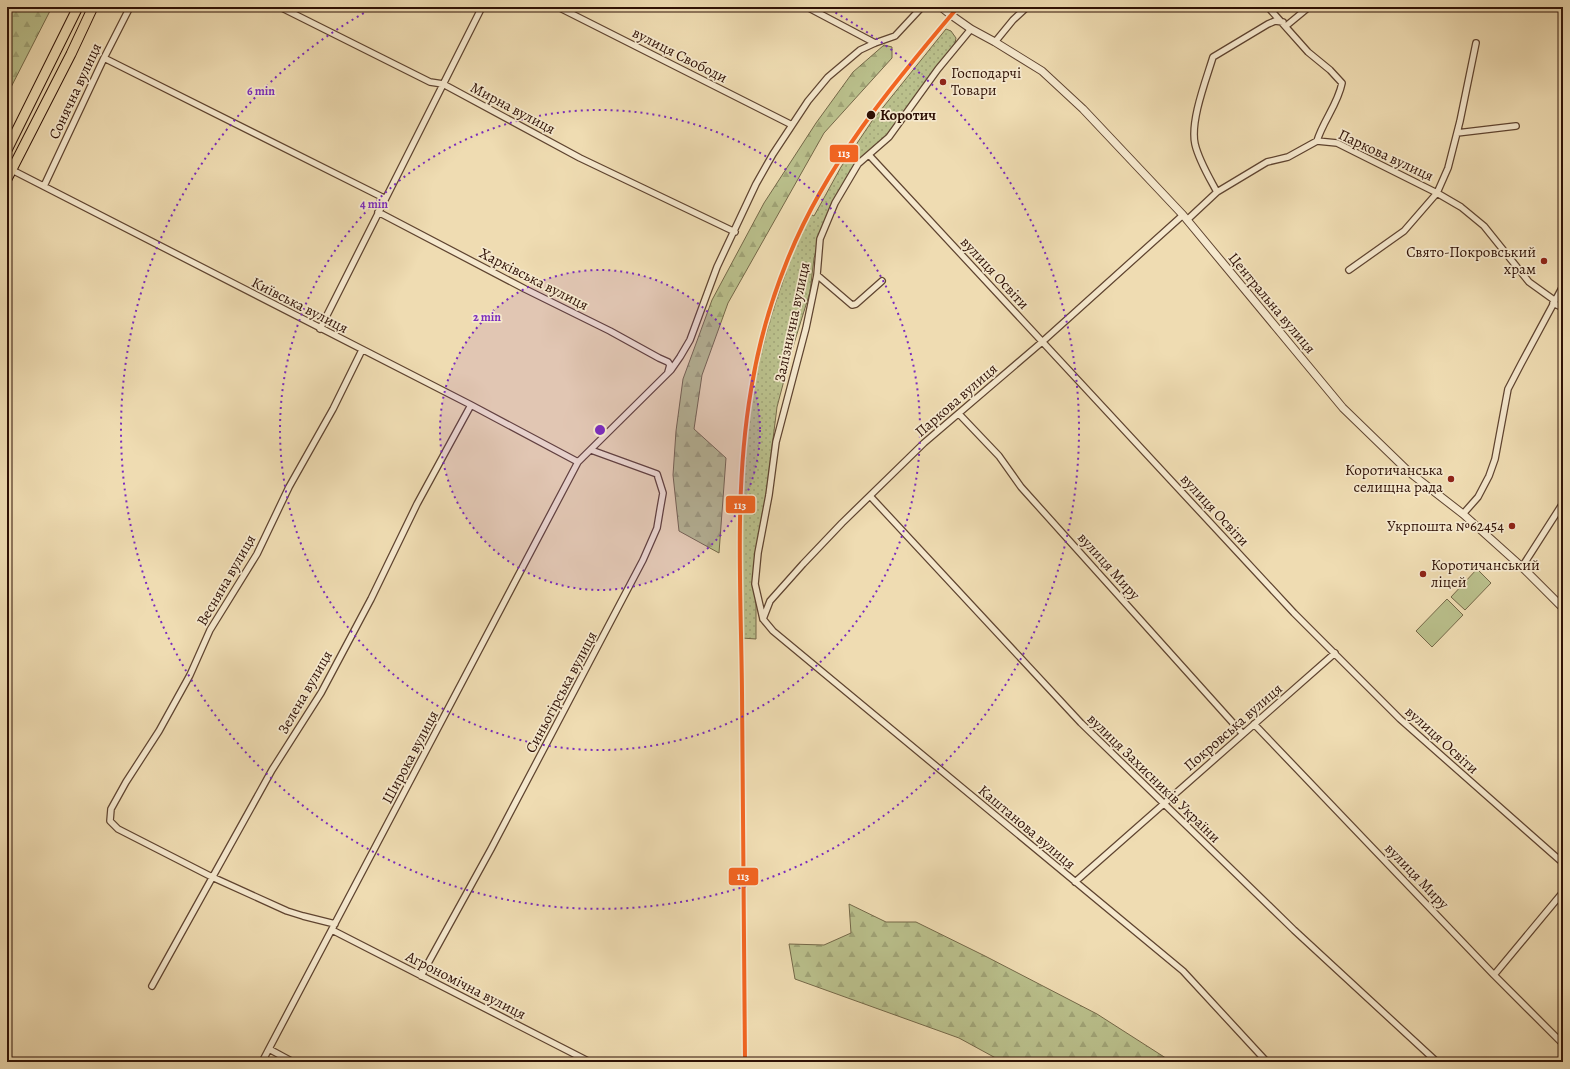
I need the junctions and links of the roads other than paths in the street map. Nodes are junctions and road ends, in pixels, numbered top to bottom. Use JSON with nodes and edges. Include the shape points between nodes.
{"nodes":[{"id":1,"x":78,"y":7,"type":"edge"},
{"id":2,"x":93,"y":7,"type":"edge"},
{"id":3,"x":130,"y":7,"type":"edge"},
{"id":4,"x":280,"y":7,"type":"edge"},
{"id":5,"x":482,"y":7,"type":"edge"},
{"id":6,"x":558,"y":7,"type":"edge"},
{"id":7,"x":807,"y":7,"type":"edge"},
{"id":8,"x":922,"y":7,"type":"edge"},
{"id":9,"x":941,"y":7,"type":"edge"},
{"id":10,"x":1027,"y":7,"type":"edge"},
{"id":11,"x":1268,"y":7,"type":"edge"},
{"id":12,"x":1309,"y":7,"type":"edge"},
{"id":13,"x":1284,"y":24,"type":"junction"},
{"id":14,"x":971,"y":29,"type":"junction"},
{"id":15,"x":995,"y":42,"type":"junction"},
{"id":16,"x":875,"y":43,"type":"junction"},
{"id":17,"x":1476,"y":43,"type":"dead end"},
{"id":18,"x":104,"y":58,"type":"junction"},
{"id":19,"x":443,"y":84,"type":"junction"},
{"id":20,"x":792,"y":125,"type":"junction"},
{"id":21,"x":1516,"y":126,"type":"dead end"},
{"id":22,"x":1457,"y":133,"type":"junction"},
{"id":23,"x":1317,"y":141,"type":"junction"},
{"id":24,"x":7,"y":150,"type":"edge"},
{"id":25,"x":869,"y":154,"type":"junction"},
{"id":26,"x":12,"y":170,"type":"junction"},
{"id":27,"x":7,"y":179,"type":"edge"},
{"id":28,"x":44,"y":186,"type":"junction"},
{"id":29,"x":1217,"y":192,"type":"junction"},
{"id":30,"x":1437,"y":193,"type":"junction"},
{"id":31,"x":384,"y":198,"type":"junction"},
{"id":32,"x":378,"y":212,"type":"junction"},
{"id":33,"x":1185,"y":217,"type":"junction"},
{"id":34,"x":734,"y":232,"type":"junction"},
{"id":35,"x":1349,"y":270,"type":"dead end"},
{"id":36,"x":817,"y":275,"type":"junction"},
{"id":37,"x":882,"y":281,"type":"dead end"},
{"id":38,"x":1563,"y":286,"type":"edge"},
{"id":39,"x":1554,"y":302,"type":"junction"},
{"id":40,"x":1563,"y":308,"type":"edge"},
{"id":41,"x":320,"y":329,"type":"junction"},
{"id":42,"x":1042,"y":342,"type":"junction"},
{"id":43,"x":362,"y":350,"type":"junction"},
{"id":44,"x":668,"y":373,"type":"junction"},
{"id":45,"x":471,"y":405,"type":"junction"},
{"id":46,"x":959,"y":414,"type":"junction"},
{"id":47,"x":590,"y":450,"type":"junction"},
{"id":48,"x":578,"y":462,"type":"junction"},
{"id":49,"x":870,"y":496,"type":"junction"},
{"id":50,"x":1563,"y":503,"type":"edge"},
{"id":51,"x":1463,"y":514,"type":"junction"},
{"id":52,"x":1522,"y":567,"type":"junction"},
{"id":53,"x":1563,"y":608,"type":"edge"},
{"id":54,"x":763,"y":619,"type":"junction"},
{"id":55,"x":1335,"y":653,"type":"junction"},
{"id":56,"x":1254,"y":724,"type":"junction"},
{"id":57,"x":1242,"y":733,"type":"junction"},
{"id":58,"x":1164,"y":804,"type":"junction"},
{"id":59,"x":1563,"y":863,"type":"edge"},
{"id":60,"x":212,"y":877,"type":"junction"},
{"id":61,"x":1075,"y":882,"type":"junction"},
{"id":62,"x":1563,"y":892,"type":"edge"},
{"id":63,"x":335,"y":924,"type":"junction"},
{"id":64,"x":332,"y":930,"type":"junction"},
{"id":65,"x":1494,"y":975,"type":"junction"},
{"id":66,"x":421,"y":976,"type":"junction"},
{"id":67,"x":152,"y":986,"type":"dead end"},
{"id":68,"x":1563,"y":1044,"type":"edge"},
{"id":69,"x":269,"y":1049,"type":"junction"},
{"id":70,"x":262,"y":1062,"type":"edge"},
{"id":71,"x":293,"y":1062,"type":"edge"},
{"id":72,"x":590,"y":1062,"type":"edge"},
{"id":73,"x":1267,"y":1062,"type":"edge"},
{"id":74,"x":1437,"y":1062,"type":"edge"}],
"edges":[{"from":1,"to":24,"type":"highway"},
{"from":2,"to":26,"type":"highway"},
{"from":3,"to":18,"type":"street","name":"Сонячна вулиця"},
{"from":4,"to":19,"type":"street","name":"Мирна вулиця","via":[[430,82]]},
{"from":5,"to":19,"type":"street"},
{"from":6,"to":20,"type":"street","name":"вулиця Свободи"},
{"from":7,"to":16,"type":"street"},
{"from":8,"to":16,"type":"street","name":"Широка вулиця","via":[[895,36]]},
{"from":9,"to":14,"type":"street","name":"Центральна вулиця"},
{"from":10,"to":15,"type":"street"},
{"from":11,"to":13,"type":"street"},
{"from":12,"to":13,"type":"street"},
{"from":13,"to":23,"type":"street","via":[[1308,52],[1342,83]]},
{"from":13,"to":29,"type":"street","via":[[1275,21],[1268,24],[1213,57],[1194,134],[1199,156]]},
{"from":14,"to":15,"type":"street","name":"Центральна вулиця"},
{"from":14,"to":25,"type":"street","name":"Залізнична вулиця","via":[[938,69],[889,137]]},
{"from":15,"to":33,"type":"street","name":"Центральна вулиця","via":[[1042,71],[1083,109]]},
{"from":16,"to":20,"type":"street","name":"Широка вулиця","via":[[860,50],[828,77]]},
{"from":17,"to":22,"type":"street"},
{"from":18,"to":28,"type":"street","name":"Сонячна вулиця"},
{"from":18,"to":31,"type":"street"},
{"from":19,"to":31,"type":"street"},
{"from":19,"to":34,"type":"street","name":"Мирна вулиця","via":[[580,158]]},
{"from":20,"to":34,"type":"street","name":"Широка вулиця","via":[[756,184]]},
{"from":21,"to":22,"type":"street"},
{"from":22,"to":30,"type":"street","via":[[1448,168]]},
{"from":23,"to":29,"type":"street","name":"Паркова вулиця","via":[[1288,157],[1267,162]]},
{"from":23,"to":30,"type":"street","name":"Паркова вулиця","via":[[1337,143]]},
{"from":25,"to":36,"type":"street","name":"Залізнична вулиця","via":[[858,164],[827,219],[820,239]]},
{"from":25,"to":42,"type":"street","name":"вулиця Освіти"},
{"from":26,"to":27,"type":"highway"},
{"from":26,"to":28,"type":"street","name":"Київська вулиця"},
{"from":28,"to":41,"type":"street","name":"Київська вулиця"},
{"from":29,"to":33,"type":"street","name":"Паркова вулиця"},
{"from":30,"to":35,"type":"street","via":[[1404,230]]},
{"from":30,"to":39,"type":"street","name":"Паркова вулиця","via":[[1461,207],[1484,226],[1529,282]]},
{"from":31,"to":32,"type":"street"},
{"from":32,"to":41,"type":"street"},
{"from":32,"to":44,"type":"street","name":"Харківська вулиця","via":[[668,362]]},
{"from":33,"to":42,"type":"street","name":"Паркова вулиця"},
{"from":33,"to":51,"type":"street","name":"Центральна вулиця","via":[[1343,408],[1409,472]]},
{"from":34,"to":44,"type":"street","name":"Широка вулиця","via":[[717,267],[690,340]]},
{"from":36,"to":37,"type":"street","via":[[848,303],[854,305]]},
{"from":36,"to":54,"type":"street","name":"Залізнична вулиця","via":[[776,442],[758,553],[756,584]]},
{"from":38,"to":39,"type":"street"},
{"from":39,"to":40,"type":"street","name":"Паркова вулиця"},
{"from":39,"to":51,"type":"street","via":[[1508,389],[1496,454],[1489,476],[1478,497]]},
{"from":41,"to":43,"type":"street","name":"Київська вулиця"},
{"from":42,"to":46,"type":"street","name":"Паркова вулиця"},
{"from":42,"to":55,"type":"street","name":"вулиця Освіти","via":[[1294,613]]},
{"from":43,"to":45,"type":"street","name":"Київська вулиця"},
{"from":43,"to":60,"type":"street","name":"Весняна вулиця","via":[[333,409],[289,487],[257,554],[210,630],[190,676],[111,809],[110,821],[118,830]]},
{"from":44,"to":47,"type":"street","name":"Широка вулиця"},
{"from":45,"to":48,"type":"street","name":"Київська вулиця"},
{"from":45,"to":60,"type":"street","name":"Зелена вулиця","via":[[417,504],[371,599],[321,693],[272,770]]},
{"from":46,"to":49,"type":"street","name":"Паркова вулиця","via":[[924,443]]},
{"from":46,"to":57,"type":"street","name":"вулиця Миру","via":[[999,456],[1021,487]]},
{"from":47,"to":48,"type":"street","name":"Широка вулиця"},
{"from":47,"to":66,"type":"street","name":"Синьогірська вулиця","via":[[657,474],[663,493],[657,528],[580,682]]},
{"from":48,"to":63,"type":"street","name":"Широка вулиця"},
{"from":49,"to":54,"type":"street","name":"Паркова вулиця","via":[[770,601]]},
{"from":49,"to":58,"type":"street","name":"вулиця Захисників України","via":[[1081,723]]},
{"from":50,"to":52,"type":"street"},
{"from":51,"to":52,"type":"street","name":"Центральна вулиця"},
{"from":52,"to":53,"type":"street","name":"Центральна вулиця"},
{"from":54,"to":61,"type":"street","name":"Каштанова вулиця"},
{"from":55,"to":56,"type":"street","name":"Покровська вулиця"},
{"from":55,"to":59,"type":"street","name":"вулиця Освіти","via":[[1400,719]]},
{"from":56,"to":57,"type":"street","name":"Покровська вулиця"},
{"from":56,"to":65,"type":"street","name":"вулиця Миру"},
{"from":57,"to":58,"type":"street","name":"Покровська вулиця"},
{"from":58,"to":61,"type":"street","name":"Покровська вулиця"},
{"from":58,"to":74,"type":"street","name":"вулиця Захисників України","via":[[1294,930]]},
{"from":60,"to":63,"type":"street","via":[[287,911]]},
{"from":60,"to":67,"type":"street","name":"Зелена вулиця"},
{"from":61,"to":73,"type":"street","name":"Каштанова вулиця","via":[[1183,971]]},
{"from":62,"to":65,"type":"street"},
{"from":63,"to":64,"type":"street","name":"Широка вулиця"},
{"from":64,"to":66,"type":"street","name":"Агрономічна вулиця"},
{"from":64,"to":69,"type":"street","name":"Широка вулиця"},
{"from":65,"to":68,"type":"street","name":"вулиця Миру"},
{"from":66,"to":72,"type":"street","name":"Агрономічна вулиця"},
{"from":69,"to":70,"type":"street","name":"Широка вулиця"},
{"from":69,"to":71,"type":"street"}]}
